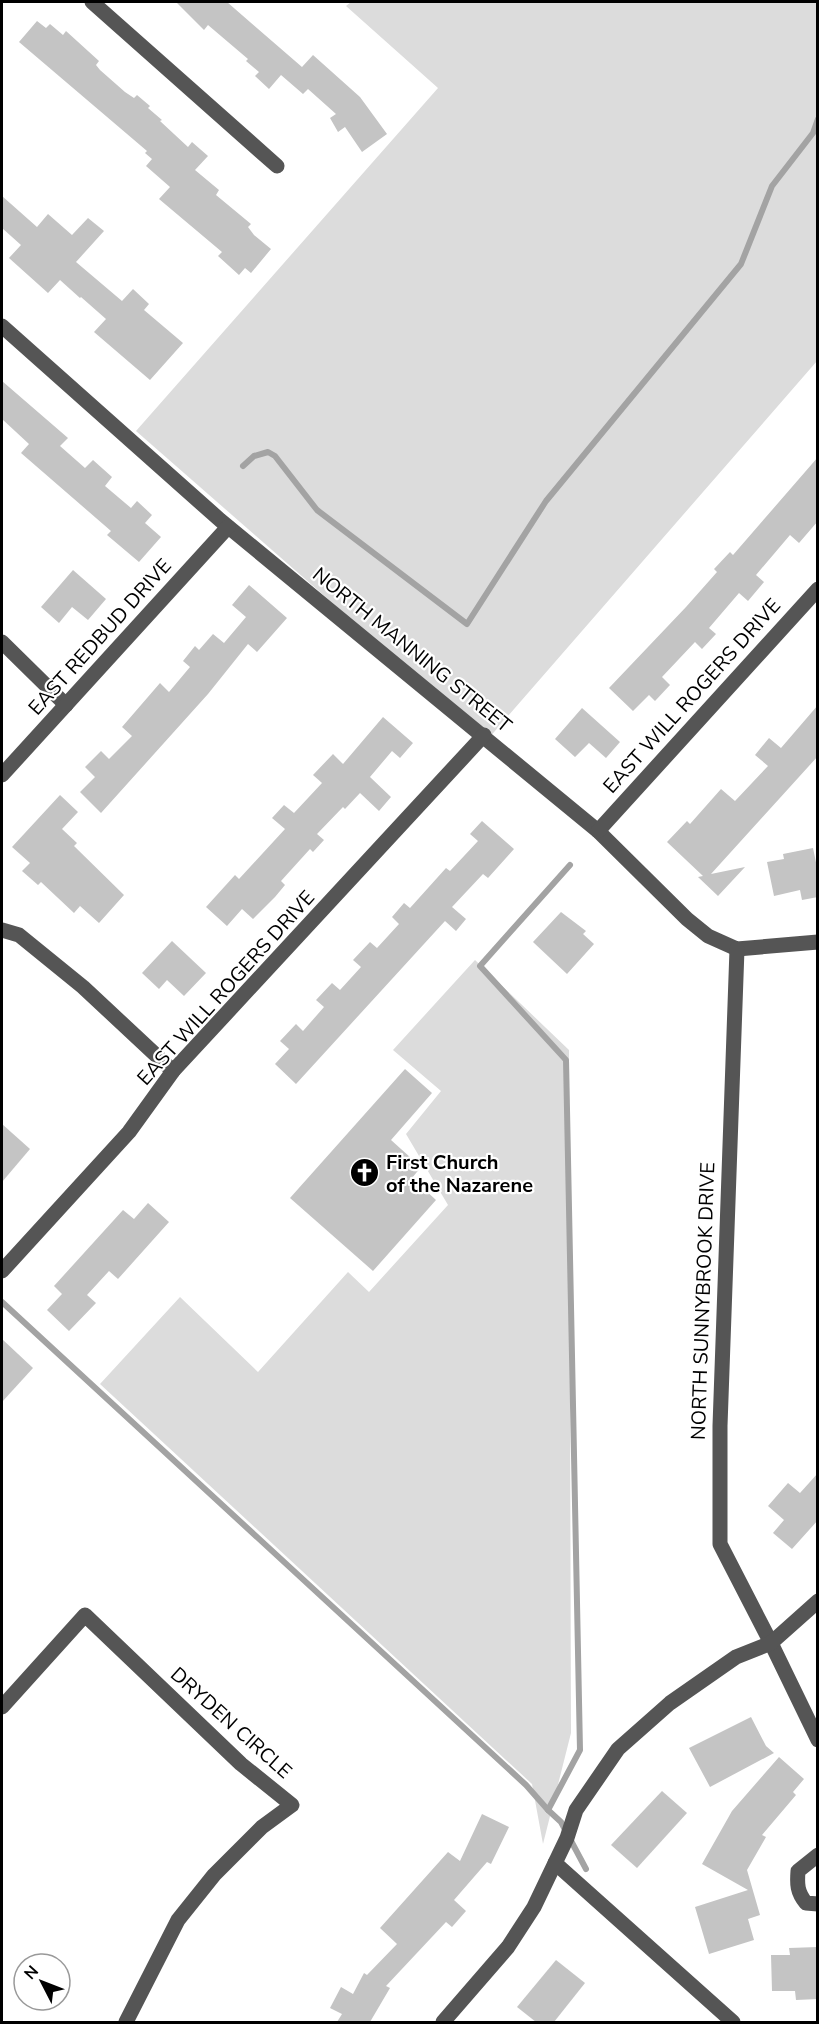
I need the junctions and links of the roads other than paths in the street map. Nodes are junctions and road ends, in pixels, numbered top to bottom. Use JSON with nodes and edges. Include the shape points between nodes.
{"nodes":[{"id":1,"x":92,"y":2,"type":"edge"},
{"id":2,"x":277,"y":165,"type":"dead end"},
{"id":3,"x":2,"y":326,"type":"edge"},
{"id":4,"x":228,"y":526,"type":"junction"},
{"id":5,"x":818,"y":589,"type":"edge"},
{"id":6,"x":2,"y":642,"type":"edge"},
{"id":7,"x":66,"y":705,"type":"junction"},
{"id":8,"x":484,"y":735,"type":"junction"},
{"id":9,"x":2,"y":776,"type":"edge"},
{"id":10,"x":598,"y":831,"type":"junction"},
{"id":11,"x":2,"y":930,"type":"edge"},
{"id":12,"x":818,"y":942,"type":"edge"},
{"id":13,"x":738,"y":949,"type":"junction"},
{"id":14,"x":173,"y":1071,"type":"junction"},
{"id":15,"x":2,"y":1271,"type":"edge"},
{"id":16,"x":818,"y":1601,"type":"edge"},
{"id":17,"x":771,"y":1642,"type":"junction"},
{"id":18,"x":2,"y":1707,"type":"edge"},
{"id":19,"x":818,"y":1740,"type":"edge"},
{"id":20,"x":818,"y":1855,"type":"edge"},
{"id":21,"x":555,"y":1863,"type":"junction"},
{"id":22,"x":818,"y":1904,"type":"edge"},
{"id":23,"x":126,"y":2022,"type":"edge"},
{"id":24,"x":442,"y":2022,"type":"edge"},
{"id":25,"x":733,"y":2022,"type":"edge"}],
"edges":[{"from":1,"to":2,"type":"street"},
{"from":3,"to":4,"type":"street","name":"NORTH MANNING STREET"},
{"from":4,"to":7,"type":"street","name":"EAST REDBUD DRIVE"},
{"from":4,"to":8,"type":"street","name":"NORTH MANNING STREET"},
{"from":5,"to":10,"type":"street","name":"EAST WILL ROGERS DRIVE"},
{"from":6,"to":7,"type":"street"},
{"from":7,"to":9,"type":"street","name":"EAST REDBUD DRIVE"},
{"from":8,"to":10,"type":"street","name":"NORTH MANNING STREET"},
{"from":8,"to":14,"type":"street","name":"EAST WILL ROGERS DRIVE"},
{"from":10,"to":13,"type":"street","name":"NORTH MANNING STREET","via":[[687,919],[708,936]]},
{"from":11,"to":14,"type":"street","via":[[19,935],[83,987]]},
{"from":12,"to":13,"type":"street","name":"NORTH MANNING STREET"},
{"from":13,"to":17,"type":"street","name":"NORTH SUNNYBROOK DRIVE","via":[[720,1426],[720,1544]]},
{"from":14,"to":15,"type":"street","name":"EAST WILL ROGERS DRIVE","via":[[129,1132]]},
{"from":16,"to":17,"type":"street"},
{"from":17,"to":19,"type":"street","name":"NORTH SUNNYBROOK DRIVE"},
{"from":17,"to":21,"type":"street","via":[[736,1657],[670,1703],[618,1749],[576,1809]]},
{"from":18,"to":23,"type":"street","name":"DRYDEN CIRCLE","via":[[85,1615],[242,1764],[292,1805],[262,1827],[214,1875],[178,1920]]},
{"from":20,"to":22,"type":"street","via":[[798,1870],[797,1883],[798,1894],[806,1903]]},
{"from":21,"to":24,"type":"street","via":[[534,1907],[508,1947]]},
{"from":21,"to":25,"type":"street"}]}
